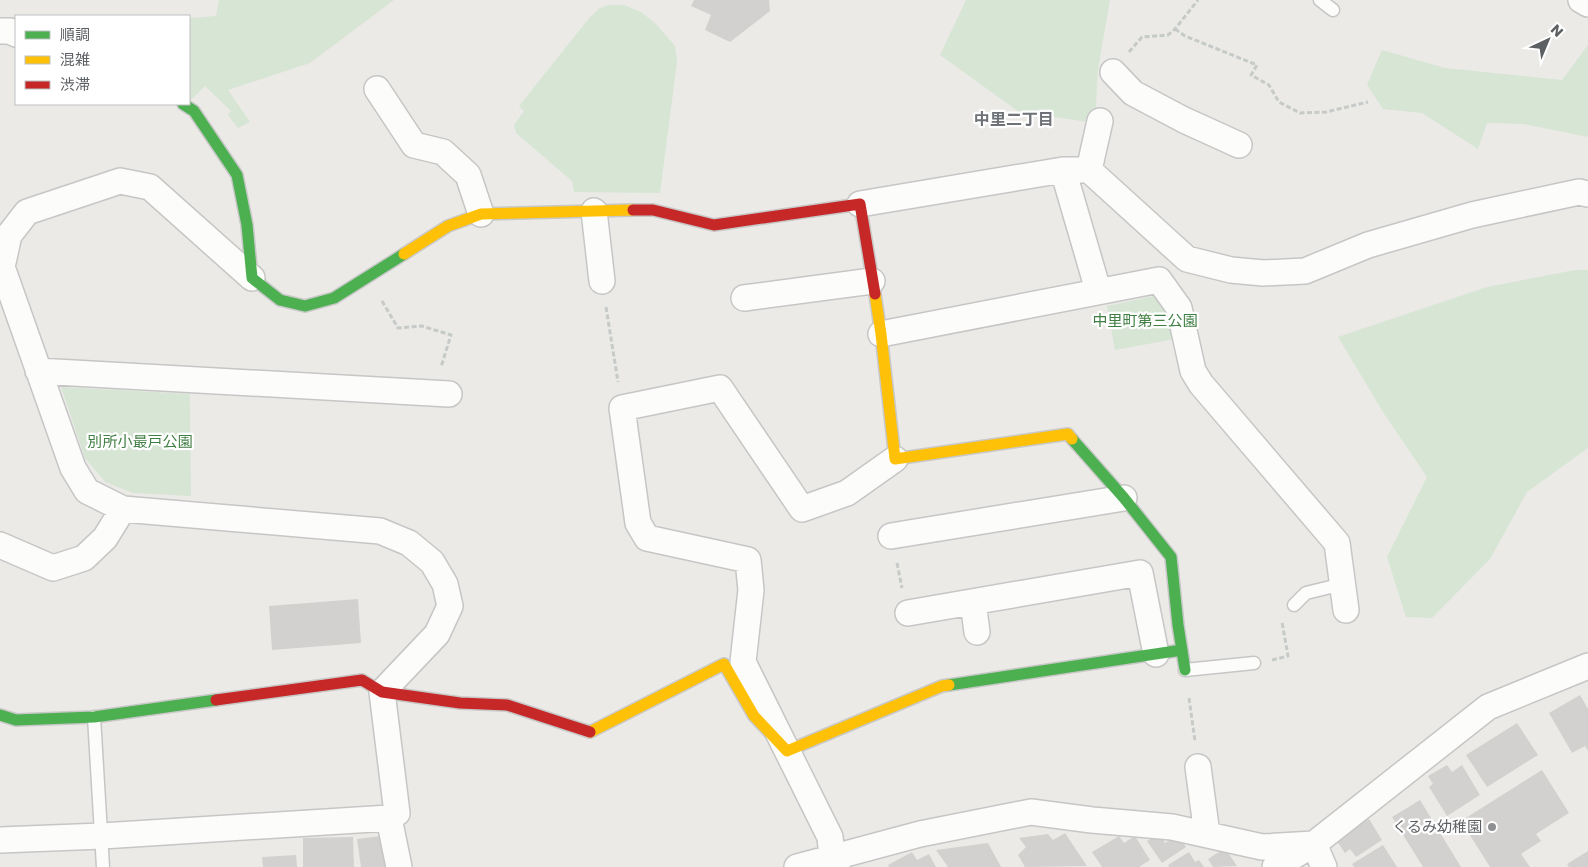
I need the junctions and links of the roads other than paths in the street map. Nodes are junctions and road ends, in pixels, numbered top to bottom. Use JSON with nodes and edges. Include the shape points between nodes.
{"nodes":[{"id":1,"x":1320,"y":0,"type":"edge"},
{"id":2,"x":1580,"y":0,"type":"edge"},
{"id":3,"x":1588,"y":4,"type":"edge"},
{"id":4,"x":1333,"y":10,"type":"dead end"},
{"id":5,"x":0,"y":31,"type":"edge"},
{"id":6,"x":15,"y":34,"type":"edge"},
{"id":7,"x":1113,"y":72,"type":"road end"},
{"id":8,"x":377,"y":89,"type":"dead end"},
{"id":9,"x":185,"y":105,"type":"edge"},
{"id":10,"x":1100,"y":121,"type":"dead end"},
{"id":11,"x":1239,"y":145,"type":"dead end"},
{"id":12,"x":1063,"y":170,"type":"junction"},
{"id":13,"x":1089,"y":170,"type":"junction"},
{"id":14,"x":1588,"y":194,"type":"edge"},
{"id":15,"x":860,"y":204,"type":"junction"},
{"id":16,"x":594,"y":211,"type":"junction"},
{"id":17,"x":481,"y":214,"type":"junction"},
{"id":18,"x":252,"y":278,"type":"junction"},
{"id":19,"x":602,"y":281,"type":"road end"},
{"id":20,"x":872,"y":281,"type":"junction"},
{"id":21,"x":1098,"y":290,"type":"junction"},
{"id":22,"x":744,"y":298,"type":"dead end"},
{"id":23,"x":881,"y":334,"type":"junction"},
{"id":24,"x":38,"y":371,"type":"junction"},
{"id":25,"x":441,"y":393,"type":"road end"},
{"id":26,"x":895,"y":460,"type":"junction"},
{"id":27,"x":1124,"y":498,"type":"junction"},
{"id":28,"x":123,"y":509,"type":"junction"},
{"id":29,"x":891,"y":536,"type":"road end"},
{"id":30,"x":0,"y":545,"type":"edge"},
{"id":31,"x":1343,"y":584,"type":"junction"},
{"id":32,"x":973,"y":602,"type":"junction"},
{"id":33,"x":1294,"y":605,"type":"road end"},
{"id":34,"x":1346,"y":610,"type":"dead end"},
{"id":35,"x":908,"y":613,"type":"road end"},
{"id":36,"x":977,"y":632,"type":"dead end"},
{"id":37,"x":1182,"y":650,"type":"junction"},
{"id":38,"x":1156,"y":654,"type":"junction"},
{"id":39,"x":1254,"y":663,"type":"road end"},
{"id":40,"x":1588,"y":666,"type":"edge"},
{"id":41,"x":1185,"y":670,"type":"joint"},
{"id":42,"x":382,"y":692,"type":"junction"},
{"id":43,"x":0,"y":715,"type":"edge"},
{"id":44,"x":94,"y":717,"type":"junction"},
{"id":45,"x":787,"y":751,"type":"junction"},
{"id":46,"x":1198,"y":767,"type":"road end"},
{"id":47,"x":389,"y":818,"type":"junction"},
{"id":48,"x":1207,"y":834,"type":"junction"},
{"id":49,"x":102,"y":836,"type":"junction"},
{"id":50,"x":0,"y":840,"type":"edge"},
{"id":51,"x":1314,"y":844,"type":"junction"},
{"id":52,"x":834,"y":862,"type":"edge"},
{"id":53,"x":103,"y":867,"type":"edge"},
{"id":54,"x":399,"y":867,"type":"edge"},
{"id":55,"x":797,"y":867,"type":"edge"},
{"id":56,"x":1275,"y":867,"type":"edge"},
{"id":57,"x":1324,"y":867,"type":"edge"}],
"edges":[{"from":1,"to":4,"type":"lane"},
{"from":2,"to":3,"type":"street"},
{"from":5,"to":6,"type":"street"},
{"from":7,"to":11,"type":"street","via":[[1133,92]]},
{"from":8,"to":17,"type":"street","via":[[414,145],[443,152],[468,175]]},
{"from":9,"to":18,"type":"street","via":[[194,110],[237,175],[247,225]]},
{"from":10,"to":13,"type":"street"},
{"from":12,"to":13,"type":"street"},
{"from":12,"to":15,"type":"street"},
{"from":12,"to":21,"type":"street"},
{"from":13,"to":14,"type":"street","via":[[1187,259],[1231,270],[1263,273],[1305,271],[1368,245],[1472,215],[1579,192]]},
{"from":15,"to":16,"type":"street","via":[[714,224],[653,210]]},
{"from":15,"to":20,"type":"street"},
{"from":16,"to":17,"type":"street"},
{"from":16,"to":19,"type":"street"},
{"from":17,"to":18,"type":"street","via":[[448,226],[334,298],[305,306],[280,300]]},
{"from":18,"to":24,"type":"street","via":[[150,187],[120,181],[27,212],[9,236],[2,267]]},
{"from":20,"to":22,"type":"street"},
{"from":20,"to":23,"type":"street"},
{"from":21,"to":23,"type":"street"},
{"from":21,"to":31,"type":"street","via":[[1159,280],[1179,308],[1193,371],[1336,543]]},
{"from":23,"to":26,"type":"street"},
{"from":24,"to":25,"type":"street"},
{"from":24,"to":28,"type":"street","via":[[72,468],[87,491]]},
{"from":26,"to":27,"type":"street","via":[[1068,434]]},
{"from":26,"to":45,"type":"street","via":[[847,493],[802,509],[720,388],[622,408],[638,523],[647,538],[748,560],[752,590],[743,662]]},
{"from":27,"to":29,"type":"street"},
{"from":27,"to":37,"type":"street","via":[[1171,557]]},
{"from":28,"to":30,"type":"street","via":[[105,538],[84,558],[53,568]]},
{"from":28,"to":42,"type":"street","via":[[380,531],[409,543],[432,562],[444,584],[450,606],[437,634]]},
{"from":31,"to":33,"type":"lane","via":[[1306,593]]},
{"from":31,"to":34,"type":"street"},
{"from":32,"to":35,"type":"street"},
{"from":32,"to":36,"type":"street"},
{"from":32,"to":38,"type":"street","via":[[1140,573]]},
{"from":37,"to":38,"type":"street"},
{"from":37,"to":41,"type":"street"},
{"from":38,"to":45,"type":"street","via":[[982,670]]},
{"from":39,"to":41,"type":"lane"},
{"from":40,"to":51,"type":"street","via":[[1488,707]]},
{"from":42,"to":44,"type":"street","via":[[362,680]]},
{"from":42,"to":45,"type":"street","via":[[460,703],[507,705],[590,732],[724,664],[754,716]]},
{"from":42,"to":47,"type":"street","via":[[397,813]]},
{"from":43,"to":44,"type":"street","via":[[16,720]]},
{"from":44,"to":49,"type":"lane"},
{"from":45,"to":52,"type":"street","via":[[830,837]]},
{"from":46,"to":48,"type":"street"},
{"from":47,"to":49,"type":"street"},
{"from":47,"to":54,"type":"street"},
{"from":48,"to":51,"type":"street","via":[[1262,847]]},
{"from":48,"to":52,"type":"street","via":[[1172,827],[1031,812],[920,834]]},
{"from":49,"to":50,"type":"street"},
{"from":49,"to":53,"type":"lane"},
{"from":51,"to":56,"type":"street"},
{"from":51,"to":57,"type":"street"},
{"from":52,"to":55,"type":"street"}]}
